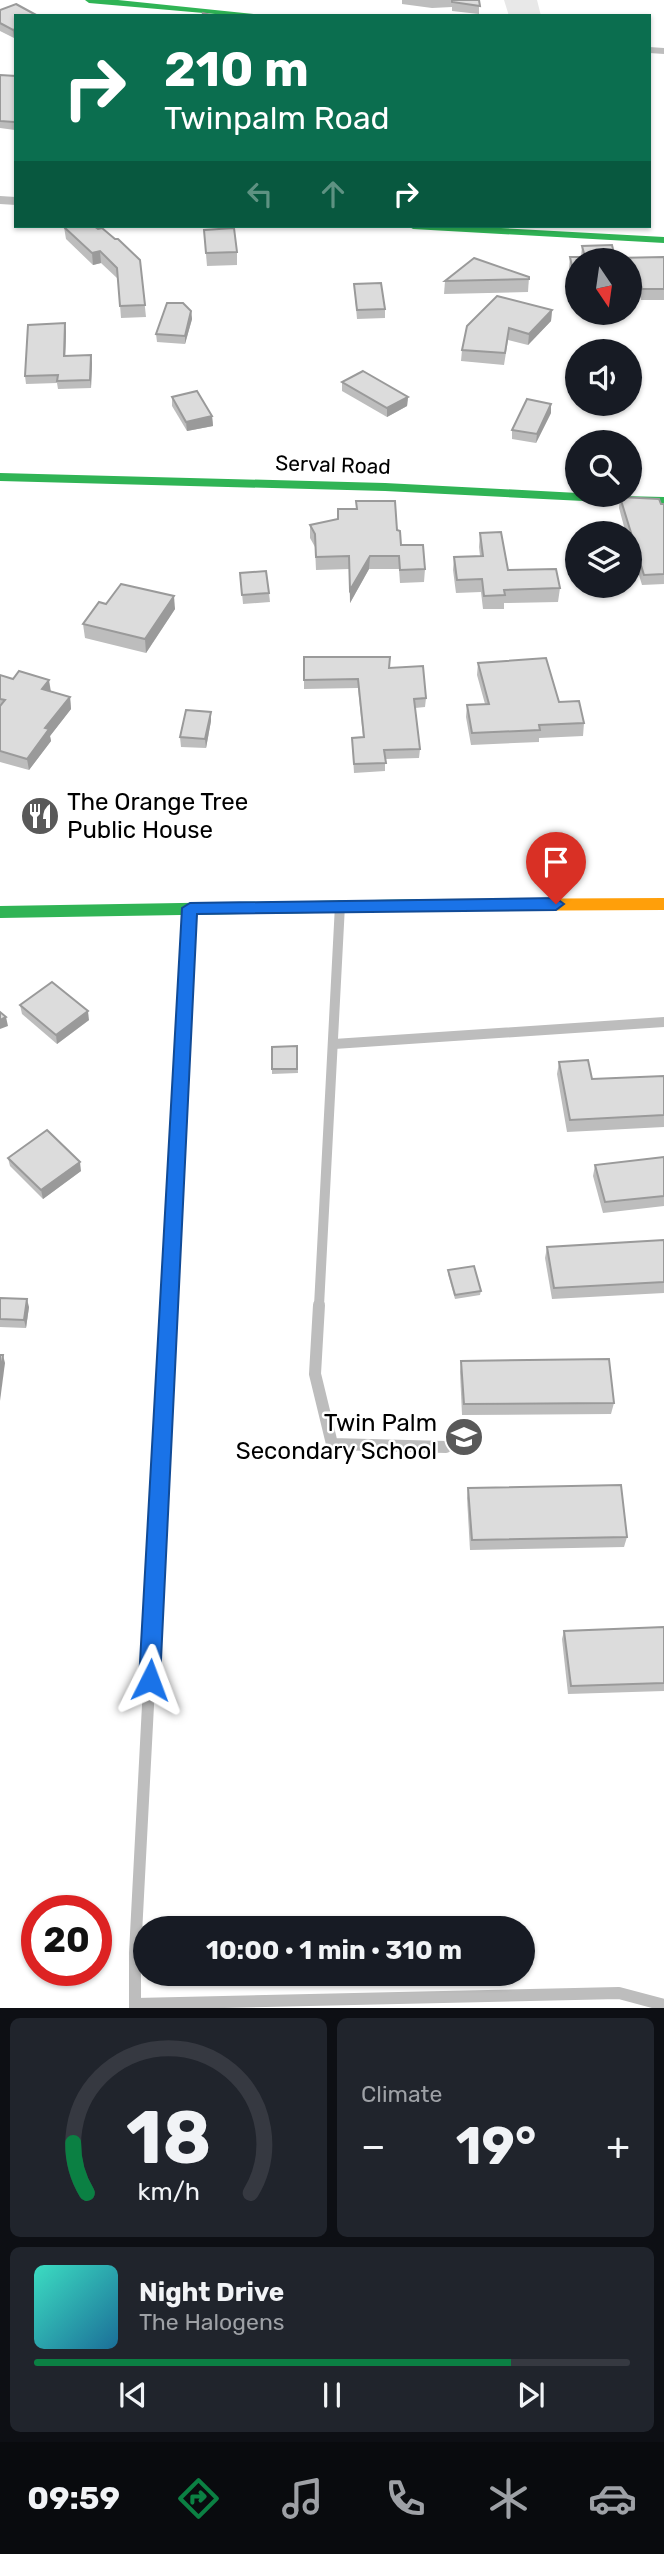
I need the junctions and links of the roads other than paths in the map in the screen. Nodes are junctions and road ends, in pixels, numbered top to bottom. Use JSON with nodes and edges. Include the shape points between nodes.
{"nodes":[{"id":1,"x":89,"y":0,"type":"edge"},
{"id":2,"x":247,"y":14,"type":"edge"},
{"id":3,"x":449,"y":228,"type":"edge"},
{"id":4,"x":664,"y":240,"type":"edge"},
{"id":5,"x":0,"y":477,"type":"edge"},
{"id":6,"x":664,"y":501,"type":"edge"},
{"id":7,"x":664,"y":904,"type":"edge"},
{"id":8,"x":340,"y":905,"type":"junction"},
{"id":9,"x":190,"y":908,"type":"junction"},
{"id":10,"x":0,"y":912,"type":"edge"},
{"id":11,"x":664,"y":1022,"type":"edge"},
{"id":12,"x":334,"y":1044,"type":"junction"},
{"id":13,"x":446,"y":1447,"type":"dead end"},
{"id":14,"x":664,"y":2005,"type":"edge"},
{"id":15,"x":135,"y":2006,"type":"edge"}],
"edges":[{"from":1,"to":2,"type":"street"},
{"from":3,"to":4,"type":"street"},
{"from":5,"to":6,"type":"street","name":"Serval Road","via":[[385,487]]},
{"from":7,"to":8,"type":"street"},
{"from":8,"to":9,"type":"street"},
{"from":8,"to":12,"type":"lane"},
{"from":9,"to":10,"type":"street"},
{"from":9,"to":15,"type":"lane"},
{"from":11,"to":12,"type":"lane"},
{"from":12,"to":13,"type":"lane","via":[[314,1374],[332,1444]]},
{"from":14,"to":15,"type":"lane","via":[[619,1993]]}]}
